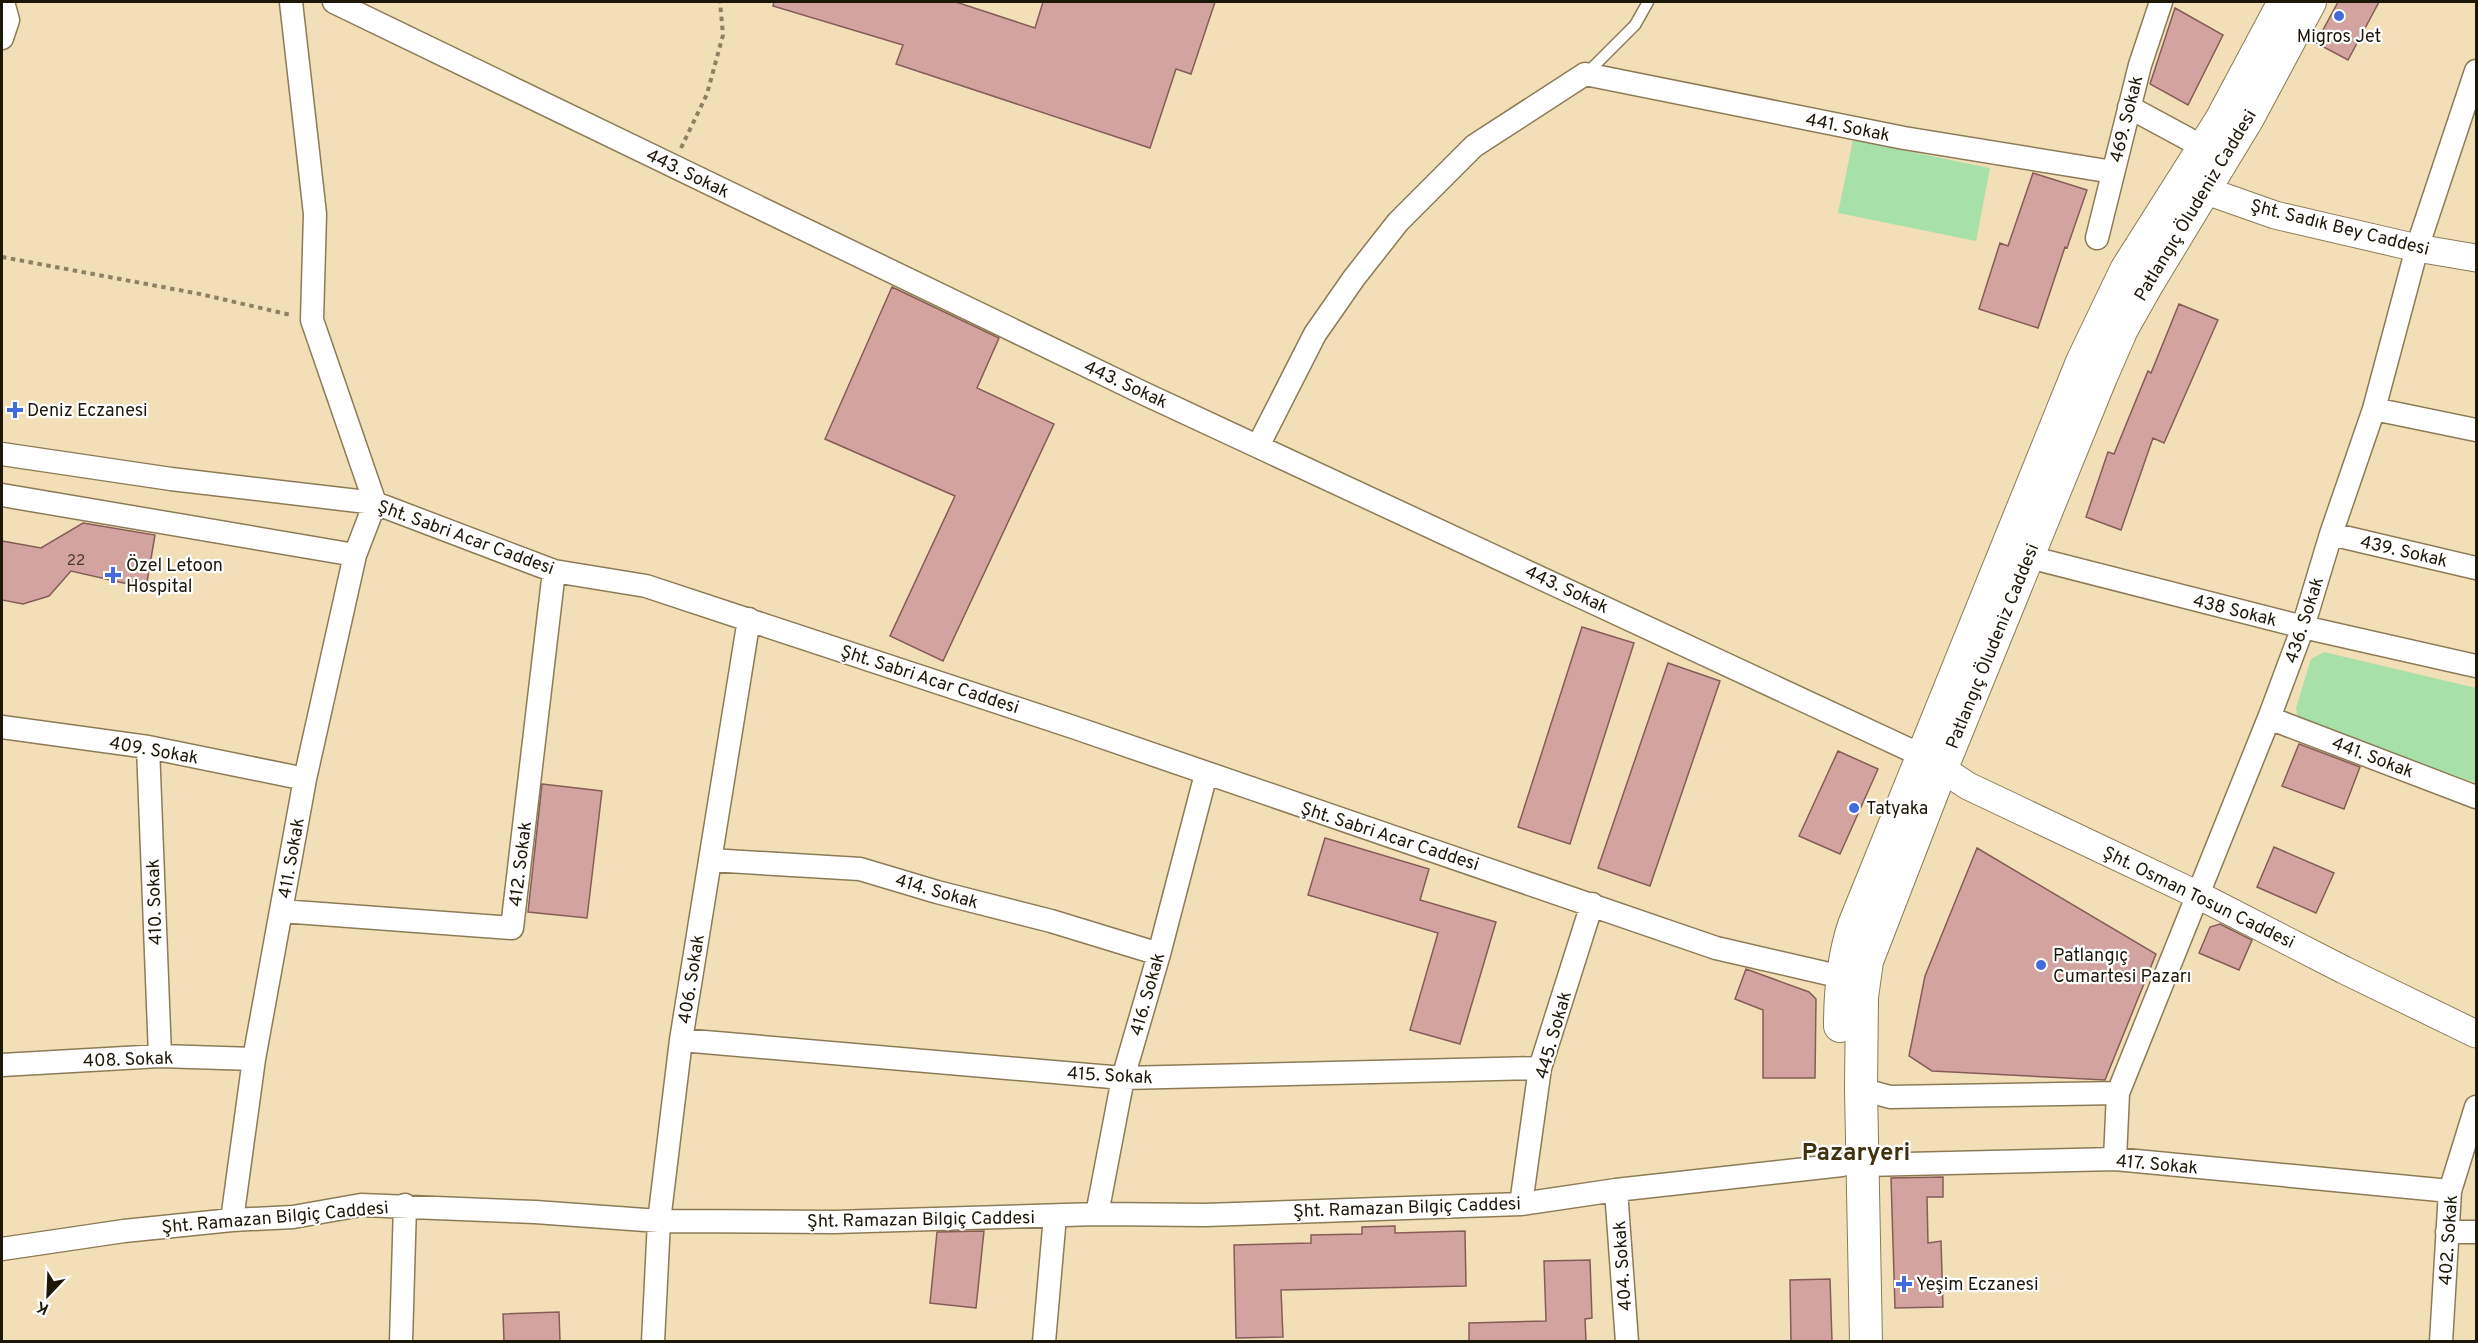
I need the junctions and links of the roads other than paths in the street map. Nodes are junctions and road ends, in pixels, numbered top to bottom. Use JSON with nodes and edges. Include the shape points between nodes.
{"nodes":[{"id":1,"x":3,"y":2,"type":"edge"},
{"id":2,"x":291,"y":2,"type":"edge"},
{"id":3,"x":334,"y":2,"type":"edge"},
{"id":4,"x":1648,"y":2,"type":"edge"},
{"id":5,"x":2161,"y":2,"type":"edge"},
{"id":6,"x":2284,"y":2,"type":"edge"},
{"id":7,"x":2310,"y":2,"type":"edge"},
{"id":8,"x":2,"y":38,"type":"edge"},
{"id":9,"x":1585,"y":74,"type":"junction"},
{"id":10,"x":2476,"y":75,"type":"edge"},
{"id":11,"x":2128,"y":107,"type":"junction"},
{"id":12,"x":2204,"y":147,"type":"junction"},
{"id":13,"x":2113,"y":172,"type":"junction"},
{"id":14,"x":2204,"y":190,"type":"junction"},
{"id":15,"x":2097,"y":238,"type":"dead end"},
{"id":16,"x":2417,"y":248,"type":"junction"},
{"id":17,"x":2476,"y":258,"type":"edge"},
{"id":18,"x":2374,"y":409,"type":"junction"},
{"id":19,"x":2476,"y":430,"type":"edge"},
{"id":20,"x":1258,"y":446,"type":"junction"},
{"id":21,"x":2,"y":454,"type":"edge"},
{"id":22,"x":2,"y":495,"type":"edge"},
{"id":23,"x":375,"y":503,"type":"junction"},
{"id":24,"x":2331,"y":534,"type":"junction"},
{"id":25,"x":355,"y":555,"type":"junction"},
{"id":26,"x":2029,"y":557,"type":"junction"},
{"id":27,"x":2476,"y":568,"type":"edge"},
{"id":28,"x":554,"y":571,"type":"junction"},
{"id":29,"x":749,"y":619,"type":"junction"},
{"id":30,"x":2302,"y":627,"type":"junction"},
{"id":31,"x":2476,"y":666,"type":"edge"},
{"id":32,"x":2270,"y":718,"type":"junction"},
{"id":33,"x":2,"y":727,"type":"edge"},
{"id":34,"x":148,"y":747,"type":"junction"},
{"id":35,"x":1932,"y":763,"type":"junction"},
{"id":36,"x":1206,"y":774,"type":"junction"},
{"id":37,"x":305,"y":779,"type":"junction"},
{"id":38,"x":2476,"y":797,"type":"edge"},
{"id":39,"x":710,"y":860,"type":"junction"},
{"id":40,"x":2198,"y":895,"type":"junction"},
{"id":41,"x":1592,"y":904,"type":"junction"},
{"id":42,"x":281,"y":911,"type":"junction"},
{"id":43,"x":1159,"y":954,"type":"junction"},
{"id":44,"x":1842,"y":977,"type":"junction"},
{"id":45,"x":2476,"y":1034,"type":"edge"},
{"id":46,"x":681,"y":1040,"type":"junction"},
{"id":47,"x":160,"y":1056,"type":"junction"},
{"id":48,"x":254,"y":1059,"type":"junction"},
{"id":49,"x":2,"y":1065,"type":"edge"},
{"id":50,"x":1540,"y":1068,"type":"junction"},
{"id":51,"x":1123,"y":1078,"type":"junction"},
{"id":52,"x":1861,"y":1089,"type":"junction"},
{"id":53,"x":2118,"y":1093,"type":"junction"},
{"id":54,"x":2476,"y":1107,"type":"edge"},
{"id":55,"x":2115,"y":1159,"type":"junction"},
{"id":56,"x":1853,"y":1165,"type":"junction"},
{"id":57,"x":1617,"y":1190,"type":"junction"},
{"id":58,"x":2450,"y":1191,"type":"junction"},
{"id":59,"x":1521,"y":1204,"type":"junction"},
{"id":60,"x":405,"y":1205,"type":"junction"},
{"id":61,"x":1097,"y":1214,"type":"junction"},
{"id":62,"x":1055,"y":1216,"type":"junction"},
{"id":63,"x":232,"y":1220,"type":"junction"},
{"id":64,"x":659,"y":1221,"type":"junction"},
{"id":65,"x":2447,"y":1232,"type":"junction"},
{"id":66,"x":2476,"y":1232,"type":"edge"},
{"id":67,"x":2,"y":1249,"type":"edge"},
{"id":68,"x":401,"y":1341,"type":"edge"},
{"id":69,"x":653,"y":1341,"type":"edge"},
{"id":70,"x":1044,"y":1341,"type":"edge"},
{"id":71,"x":1627,"y":1341,"type":"edge"},
{"id":72,"x":1845,"y":1341,"type":"edge"},
{"id":73,"x":1866,"y":1341,"type":"edge"},
{"id":74,"x":2441,"y":1341,"type":"edge"}],
"edges":[{"from":1,"to":8,"type":"street","via":[[8,20]]},
{"from":2,"to":23,"type":"street","via":[[315,214],[312,320]]},
{"from":3,"to":20,"type":"street","name":"443. Sokak"},
{"from":4,"to":9,"type":"lane","via":[[1635,25]]},
{"from":5,"to":11,"type":"street","name":"469. Sokak"},
{"from":6,"to":12,"type":"main road","name":"Patlangıç Öludeniz Caddesi"},
{"from":7,"to":14,"type":"main road","name":"Patlangıç Öludeniz Caddesi"},
{"from":9,"to":13,"type":"street","name":"441. Sokak","via":[[1904,138]]},
{"from":9,"to":20,"type":"street","via":[[1474,146],[1398,222],[1316,334]]},
{"from":10,"to":16,"type":"street","name":"436. Sokak"},
{"from":11,"to":12,"type":"street"},
{"from":11,"to":13,"type":"street","name":"469. Sokak"},
{"from":12,"to":35,"type":"main road","name":"Patlangıç Öludeniz Caddesi","via":[[2126,270],[2082,362]]},
{"from":13,"to":15,"type":"street","name":"469. Sokak"},
{"from":14,"to":16,"type":"street","name":"Şht. Sadık Bey Caddesi","via":[[2275,215]]},
{"from":14,"to":26,"type":"main road","name":"Patlangıç Öludeniz Caddesi","via":[[2122,329]]},
{"from":16,"to":17,"type":"street","name":"Şht. Sadık Bey Caddesi"},
{"from":16,"to":18,"type":"street","name":"436. Sokak"},
{"from":18,"to":19,"type":"street"},
{"from":18,"to":24,"type":"street","name":"436. Sokak"},
{"from":20,"to":35,"type":"street","name":"443. Sokak"},
{"from":21,"to":23,"type":"street","name":"Şht. Sabri Acar Caddesi"},
{"from":22,"to":25,"type":"street"},
{"from":23,"to":25,"type":"street","name":"411. Sokak"},
{"from":23,"to":28,"type":"street","name":"Şht. Sabri Acar Caddesi"},
{"from":24,"to":27,"type":"street","name":"439. Sokak"},
{"from":24,"to":30,"type":"street","name":"436. Sokak"},
{"from":25,"to":37,"type":"street","name":"411. Sokak"},
{"from":26,"to":30,"type":"street","name":"438 Sokak"},
{"from":26,"to":35,"type":"main road","name":"Patlangıç Öludeniz Caddesi"},
{"from":28,"to":29,"type":"street","name":"Şht. Sabri Acar Caddesi","via":[[646,586]]},
{"from":28,"to":42,"type":"street","name":"412. Sokak","via":[[512,928]]},
{"from":29,"to":36,"type":"street","name":"Şht. Sabri Acar Caddesi"},
{"from":29,"to":39,"type":"street","name":"406. Sokak"},
{"from":30,"to":31,"type":"street","name":"438 Sokak"},
{"from":30,"to":32,"type":"street","name":"436. Sokak"},
{"from":32,"to":38,"type":"street","name":"441. Sokak"},
{"from":32,"to":40,"type":"street","name":"436. Sokak"},
{"from":33,"to":34,"type":"street","name":"409. Sokak"},
{"from":34,"to":37,"type":"street","name":"409. Sokak"},
{"from":34,"to":47,"type":"street","name":"410. Sokak"},
{"from":35,"to":40,"type":"street","name":"Şht. Osman Tosun Caddesi","via":[[1968,786]]},
{"from":35,"to":44,"type":"main road","name":"Patlangıç Öludeniz Caddesi","via":[[1854,925]]},
{"from":35,"to":52,"type":"main road","name":"Patlangıç Öludeniz Caddesi","via":[[1867,961],[1862,997]]},
{"from":36,"to":41,"type":"street","name":"Şht. Sabri Acar Caddesi"},
{"from":36,"to":43,"type":"street","name":"416. Sokak"},
{"from":37,"to":42,"type":"street","name":"411. Sokak"},
{"from":39,"to":43,"type":"street","name":"414. Sokak","via":[[860,868]]},
{"from":39,"to":46,"type":"street","name":"406. Sokak"},
{"from":40,"to":45,"type":"street","name":"Şht. Osman Tosun Caddesi"},
{"from":40,"to":53,"type":"street","name":"436. Sokak"},
{"from":41,"to":44,"type":"street","name":"Şht. Sabri Acar Caddesi","via":[[1716,948]]},
{"from":41,"to":50,"type":"street","name":"445. Sokak"},
{"from":42,"to":48,"type":"street","name":"411. Sokak"},
{"from":43,"to":51,"type":"street","name":"416. Sokak"},
{"from":44,"to":56,"type":"main road","name":"Patlangıç Öludeniz Caddesi","via":[[1840,1020]]},
{"from":46,"to":51,"type":"street","name":"415. Sokak"},
{"from":46,"to":64,"type":"street","name":"406. Sokak"},
{"from":47,"to":48,"type":"street","name":"408. Sokak"},
{"from":47,"to":49,"type":"street","name":"408. Sokak"},
{"from":48,"to":63,"type":"street","name":"411. Sokak"},
{"from":50,"to":51,"type":"street","name":"415. Sokak"},
{"from":50,"to":59,"type":"street","name":"445. Sokak"},
{"from":51,"to":61,"type":"street","name":"416. Sokak"},
{"from":52,"to":53,"type":"street","via":[[1890,1097]]},
{"from":52,"to":56,"type":"main road","name":"Patlangıç Öludeniz Caddesi"},
{"from":53,"to":55,"type":"street","name":"436. Sokak"},
{"from":54,"to":58,"type":"street","name":"402. Sokak"},
{"from":55,"to":56,"type":"street","name":"417. Sokak"},
{"from":55,"to":58,"type":"street","name":"417. Sokak"},
{"from":56,"to":57,"type":"street","name":"Şht. Ramazan Bilgiç Caddesi"},
{"from":56,"to":72,"type":"main road","name":"Patlangıç Öludeniz Caddesi"},
{"from":56,"to":73,"type":"main road","name":"Patlangıç Öludeniz Caddesi"},
{"from":57,"to":59,"type":"street","name":"Şht. Ramazan Bilgiç Caddesi"},
{"from":57,"to":71,"type":"street","name":"404. Sokak"},
{"from":58,"to":65,"type":"street","name":"402. Sokak"},
{"from":59,"to":61,"type":"street","name":"Şht. Ramazan Bilgiç Caddesi","via":[[1205,1215]]},
{"from":60,"to":63,"type":"street","name":"Şht. Ramazan Bilgiç Caddesi","via":[[361,1205],[293,1217]]},
{"from":60,"to":64,"type":"street","name":"Şht. Ramazan Bilgiç Caddesi"},
{"from":60,"to":68,"type":"street"},
{"from":61,"to":62,"type":"street","name":"Şht. Ramazan Bilgiç Caddesi"},
{"from":62,"to":64,"type":"street","name":"Şht. Ramazan Bilgiç Caddesi","via":[[834,1222]]},
{"from":62,"to":70,"type":"street"},
{"from":63,"to":67,"type":"street","name":"Şht. Ramazan Bilgiç Caddesi"},
{"from":64,"to":69,"type":"street","name":"406. Sokak"},
{"from":65,"to":66,"type":"street"},
{"from":65,"to":74,"type":"street","name":"402. Sokak"}]}
